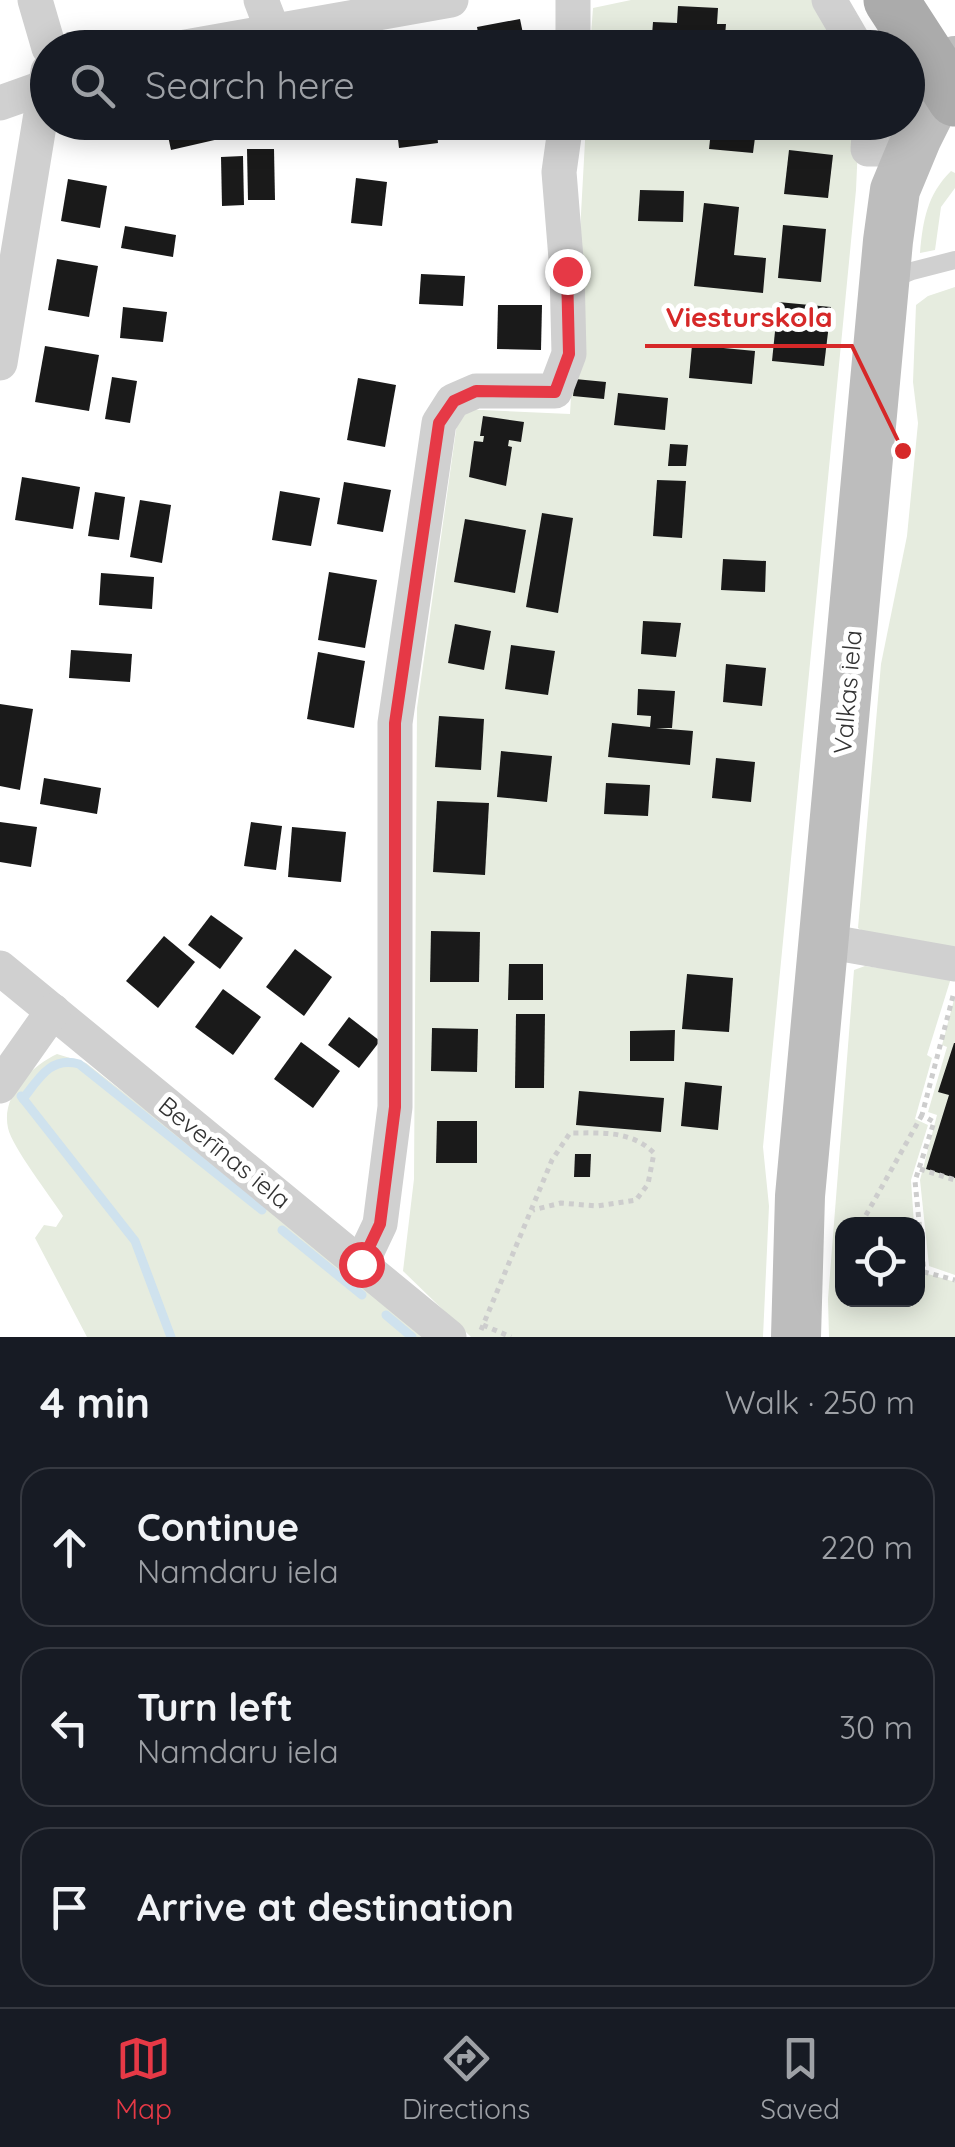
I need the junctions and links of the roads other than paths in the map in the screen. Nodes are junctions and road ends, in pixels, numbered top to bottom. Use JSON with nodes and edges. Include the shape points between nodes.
{"nodes":[{"id":1,"x":35,"y":0,"type":"edge"},
{"id":2,"x":451,"y":0,"type":"edge"},
{"id":3,"x":573,"y":0,"type":"edge"},
{"id":4,"x":828,"y":0,"type":"edge"},
{"id":5,"x":892,"y":0,"type":"edge"},
{"id":6,"x":267,"y":16,"type":"edge"},
{"id":7,"x":43,"y":30,"type":"edge"},
{"id":8,"x":229,"y":30,"type":"edge"},
{"id":9,"x":573,"y":30,"type":"edge"},
{"id":10,"x":847,"y":30,"type":"edge"},
{"id":11,"x":914,"y":30,"type":"edge"},
{"id":12,"x":925,"y":45,"type":"edge"},
{"id":13,"x":951,"y":81,"type":"edge"},
{"id":14,"x":30,"y":92,"type":"edge"},
{"id":15,"x":0,"y":103,"type":"edge"},
{"id":16,"x":925,"y":132,"type":"edge"},
{"id":17,"x":38,"y":140,"type":"edge"},
{"id":18,"x":563,"y":140,"type":"edge"},
{"id":19,"x":921,"y":140,"type":"edge"},
{"id":20,"x":955,"y":260,"type":"edge"},
{"id":21,"x":884,"y":284,"type":"junction"},
{"id":22,"x":0,"y":363,"type":"edge"},
{"id":23,"x":825,"y":942,"type":"junction"},
{"id":24,"x":955,"y":964,"type":"edge"},
{"id":25,"x":0,"y":968,"type":"edge"},
{"id":26,"x":52,"y":1011,"type":"junction"},
{"id":27,"x":0,"y":1086,"type":"edge"},
{"id":28,"x":361,"y":1264,"type":"junction"},
{"id":29,"x":449,"y":1337,"type":"edge"},
{"id":30,"x":796,"y":1337,"type":"edge"}],
"edges":[{"from":1,"to":7,"type":"street"},
{"from":2,"to":6,"type":"street"},
{"from":3,"to":9,"type":"street"},
{"from":4,"to":10,"type":"street"},
{"from":5,"to":11,"type":"main road"},
{"from":6,"to":8,"type":"street"},
{"from":12,"to":13,"type":"main road"},
{"from":13,"to":16,"type":"main road","name":"Valkas iela"},
{"from":14,"to":15,"type":"street"},
{"from":17,"to":22,"type":"street"},
{"from":18,"to":28,"type":"street","via":[[559,172],[569,354],[555,392],[476,391],[454,401],[439,423],[395,723],[395,1107],[380,1224]]},
{"from":19,"to":21,"type":"main road","name":"Valkas iela","via":[[895,190]]},
{"from":20,"to":21,"type":"lane"},
{"from":21,"to":23,"type":"main road","name":"Valkas iela"},
{"from":23,"to":24,"type":"street"},
{"from":23,"to":30,"type":"main road","name":"Valkas iela","via":[[800,1196]]},
{"from":25,"to":26,"type":"street","name":"Beverīnas iela"},
{"from":26,"to":27,"type":"street"},
{"from":26,"to":28,"type":"street","name":"Beverīnas iela"},
{"from":28,"to":29,"type":"street","name":"Beverīnas iela"}]}
